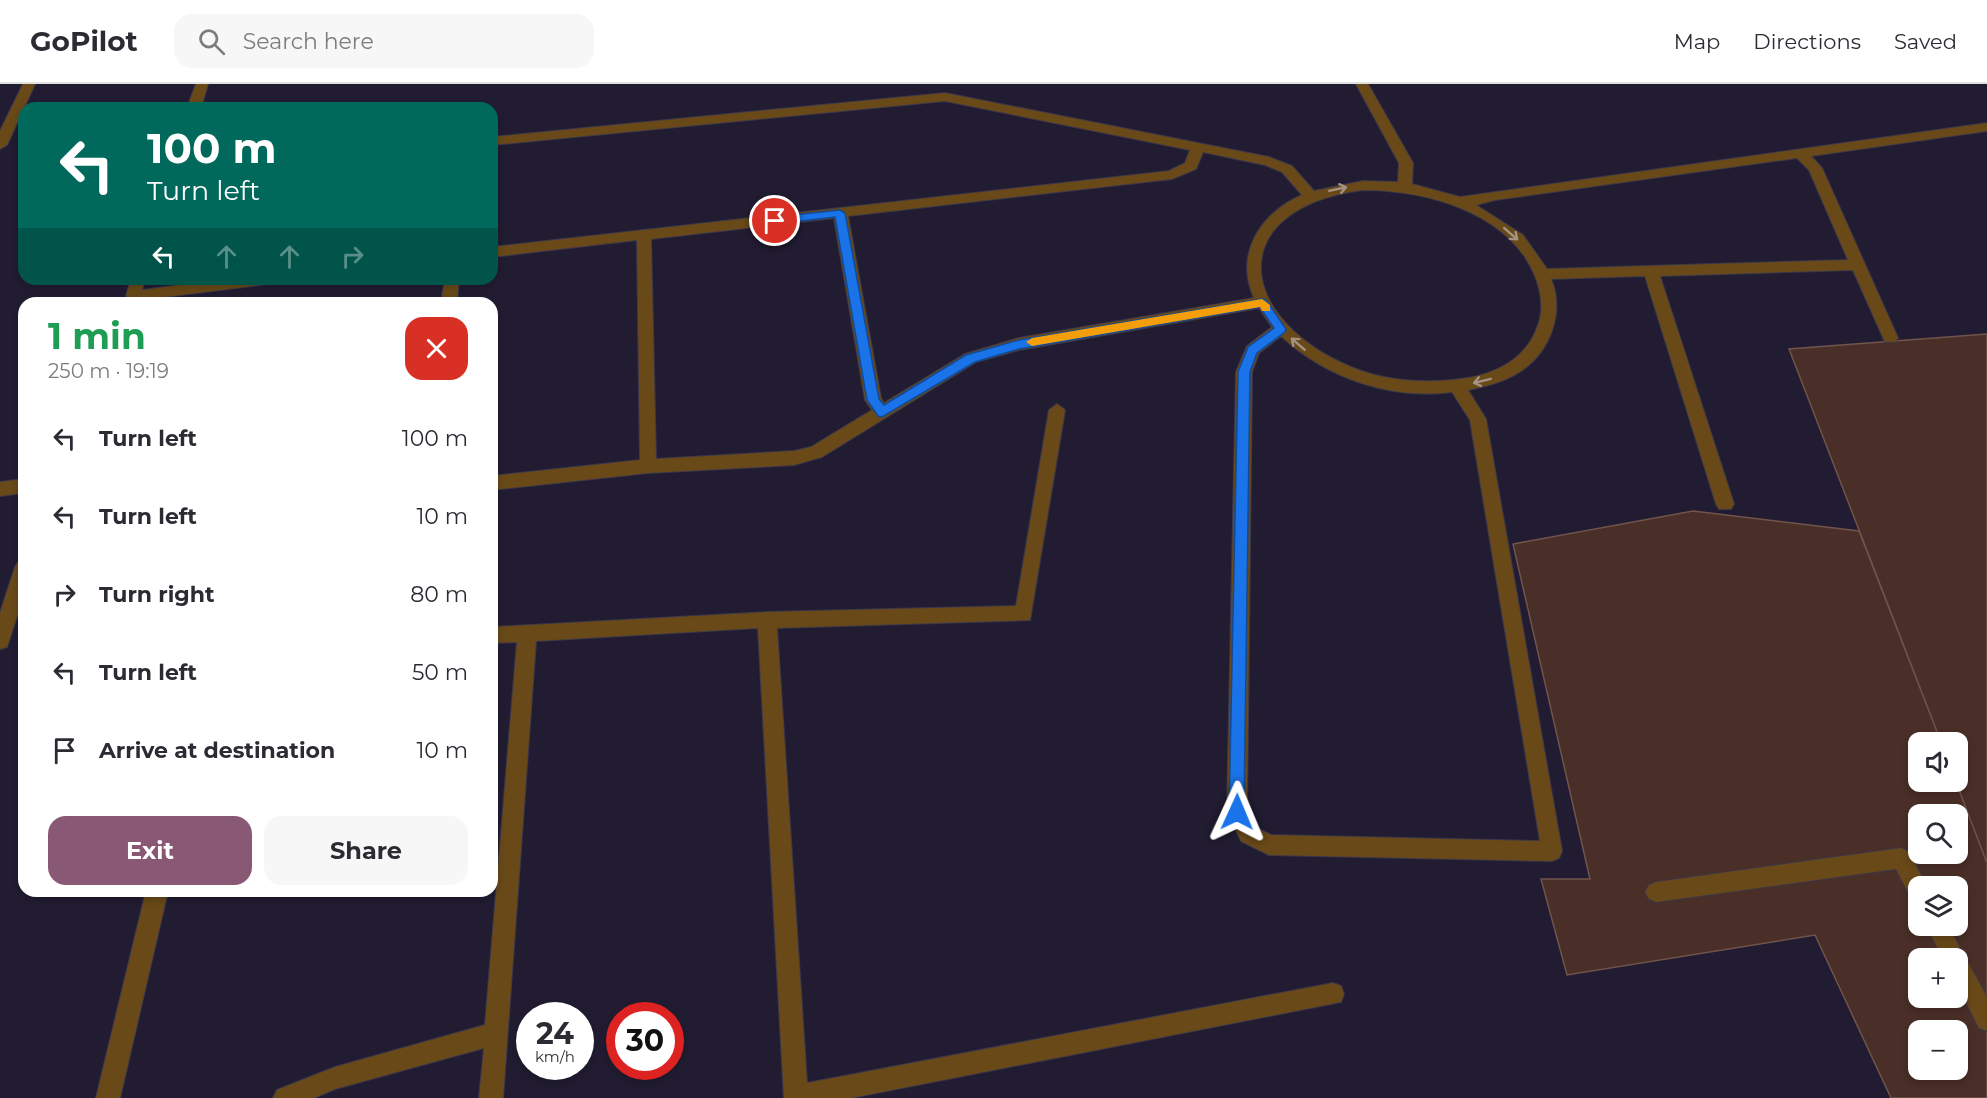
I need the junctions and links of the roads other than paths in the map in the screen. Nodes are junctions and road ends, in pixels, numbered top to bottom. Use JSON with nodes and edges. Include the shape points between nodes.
{"nodes":[{"id":1,"x":29,"y":84,"type":"edge"},
{"id":2,"x":202,"y":84,"type":"edge"},
{"id":3,"x":1362,"y":84,"type":"edge"},
{"id":4,"x":944,"y":90,"type":"edge"},
{"id":5,"x":20,"y":102,"type":"edge"},
{"id":6,"x":196,"y":102,"type":"edge"},
{"id":7,"x":18,"y":107,"type":"edge"},
{"id":8,"x":1987,"y":127,"type":"edge"},
{"id":9,"x":498,"y":140,"type":"edge"},
{"id":10,"x":0,"y":145,"type":"edge"},
{"id":11,"x":1198,"y":146,"type":"junction"},
{"id":12,"x":1801,"y":154,"type":"junction"},
{"id":13,"x":1405,"y":187,"type":"junction"},
{"id":14,"x":1311,"y":196,"type":"junction"},
{"id":15,"x":1462,"y":203,"type":"junction"},
{"id":16,"x":840,"y":213,"type":"junction"},
{"id":17,"x":644,"y":236,"type":"junction"},
{"id":18,"x":498,"y":251,"type":"edge"},
{"id":19,"x":1859,"y":265,"type":"junction"},
{"id":20,"x":1651,"y":272,"type":"junction"},
{"id":21,"x":1544,"y":274,"type":"junction"},
{"id":22,"x":227,"y":285,"type":"edge"},
{"id":23,"x":145,"y":297,"type":"edge"},
{"id":24,"x":1262,"y":303,"type":"junction"},
{"id":25,"x":1280,"y":329,"type":"junction"},
{"id":26,"x":1890,"y":338,"type":"dead end"},
{"id":27,"x":1457,"y":387,"type":"junction"},
{"id":28,"x":1057,"y":410,"type":"dead end"},
{"id":29,"x":882,"y":412,"type":"junction"},
{"id":30,"x":648,"y":466,"type":"junction"},
{"id":31,"x":498,"y":482,"type":"edge"},
{"id":32,"x":18,"y":487,"type":"edge"},
{"id":33,"x":0,"y":489,"type":"edge"},
{"id":34,"x":1725,"y":504,"type":"dead end"},
{"id":35,"x":18,"y":586,"type":"edge"},
{"id":36,"x":767,"y":620,"type":"junction"},
{"id":37,"x":527,"y":632,"type":"junction"},
{"id":38,"x":498,"y":634,"type":"edge"},
{"id":39,"x":0,"y":641,"type":"edge"},
{"id":40,"x":1910,"y":876,"type":"edge"},
{"id":41,"x":1656,"y":892,"type":"dead end"},
{"id":42,"x":155,"y":897,"type":"edge"},
{"id":43,"x":1968,"y":983,"type":"edge"},
{"id":44,"x":1333,"y":994,"type":"dead end"},
{"id":45,"x":1987,"y":1020,"type":"edge"},
{"id":46,"x":496,"y":1033,"type":"junction"},
{"id":47,"x":108,"y":1098,"type":"edge"},
{"id":48,"x":285,"y":1098,"type":"edge"},
{"id":49,"x":491,"y":1098,"type":"edge"},
{"id":50,"x":796,"y":1098,"type":"edge"}],
"edges":[{"from":1,"to":5,"type":"street"},
{"from":2,"to":6,"type":"street"},
{"from":3,"to":13,"type":"street","via":[[1406,163]]},
{"from":4,"to":9,"type":"street"},
{"from":4,"to":11,"type":"street"},
{"from":7,"to":10,"type":"street"},
{"from":8,"to":12,"type":"street"},
{"from":11,"to":14,"type":"street","via":[[1269,161],[1287,170]]},
{"from":11,"to":16,"type":"street","via":[[1191,166],[1172,175]]},
{"from":12,"to":15,"type":"street","via":[[1495,195]]},
{"from":12,"to":19,"type":"street","via":[[1815,168]]},
{"from":14,"to":13,"type":"street","one_way":true,"via":[[1340,188]]},
{"from":13,"to":15,"type":"street"},
{"from":14,"to":24,"type":"street","via":[[1272,221],[1260,239],[1254,259]]},
{"from":15,"to":21,"type":"street","one_way":true,"via":[[1497,222],[1525,246]]},
{"from":16,"to":17,"type":"street"},
{"from":16,"to":29,"type":"street","via":[[873,400]]},
{"from":17,"to":18,"type":"street"},
{"from":17,"to":30,"type":"street"},
{"from":19,"to":20,"type":"street"},
{"from":19,"to":26,"type":"street"},
{"from":20,"to":21,"type":"street"},
{"from":20,"to":34,"type":"street"},
{"from":21,"to":27,"type":"street","one_way":true,"via":[[1551,304],[1546,332],[1527,358],[1497,377]]},
{"from":22,"to":23,"type":"street"},
{"from":24,"to":25,"type":"street"},
{"from":24,"to":29,"type":"street","via":[[1019,344],[971,358]]},
{"from":27,"to":25,"type":"street","one_way":true,"via":[[1418,388],[1378,382],[1315,356]]},
{"from":25,"to":27,"type":"street","via":[[1252,350],[1244,372],[1237,812],[1248,834],[1269,845],[1552,851],[1478,419]]},
{"from":28,"to":36,"type":"street","via":[[1024,614]]},
{"from":29,"to":30,"type":"street","via":[[816,452],[794,458]]},
{"from":30,"to":31,"type":"street"},
{"from":32,"to":33,"type":"street"},
{"from":35,"to":39,"type":"street"},
{"from":36,"to":37,"type":"street"},
{"from":36,"to":50,"type":"street"},
{"from":37,"to":38,"type":"street"},
{"from":37,"to":46,"type":"street"},
{"from":40,"to":41,"type":"street","via":[[1901,858]]},
{"from":42,"to":47,"type":"street"},
{"from":43,"to":45,"type":"street"},
{"from":44,"to":50,"type":"street"},
{"from":46,"to":48,"type":"street","via":[[335,1078]]},
{"from":46,"to":49,"type":"street"}]}
